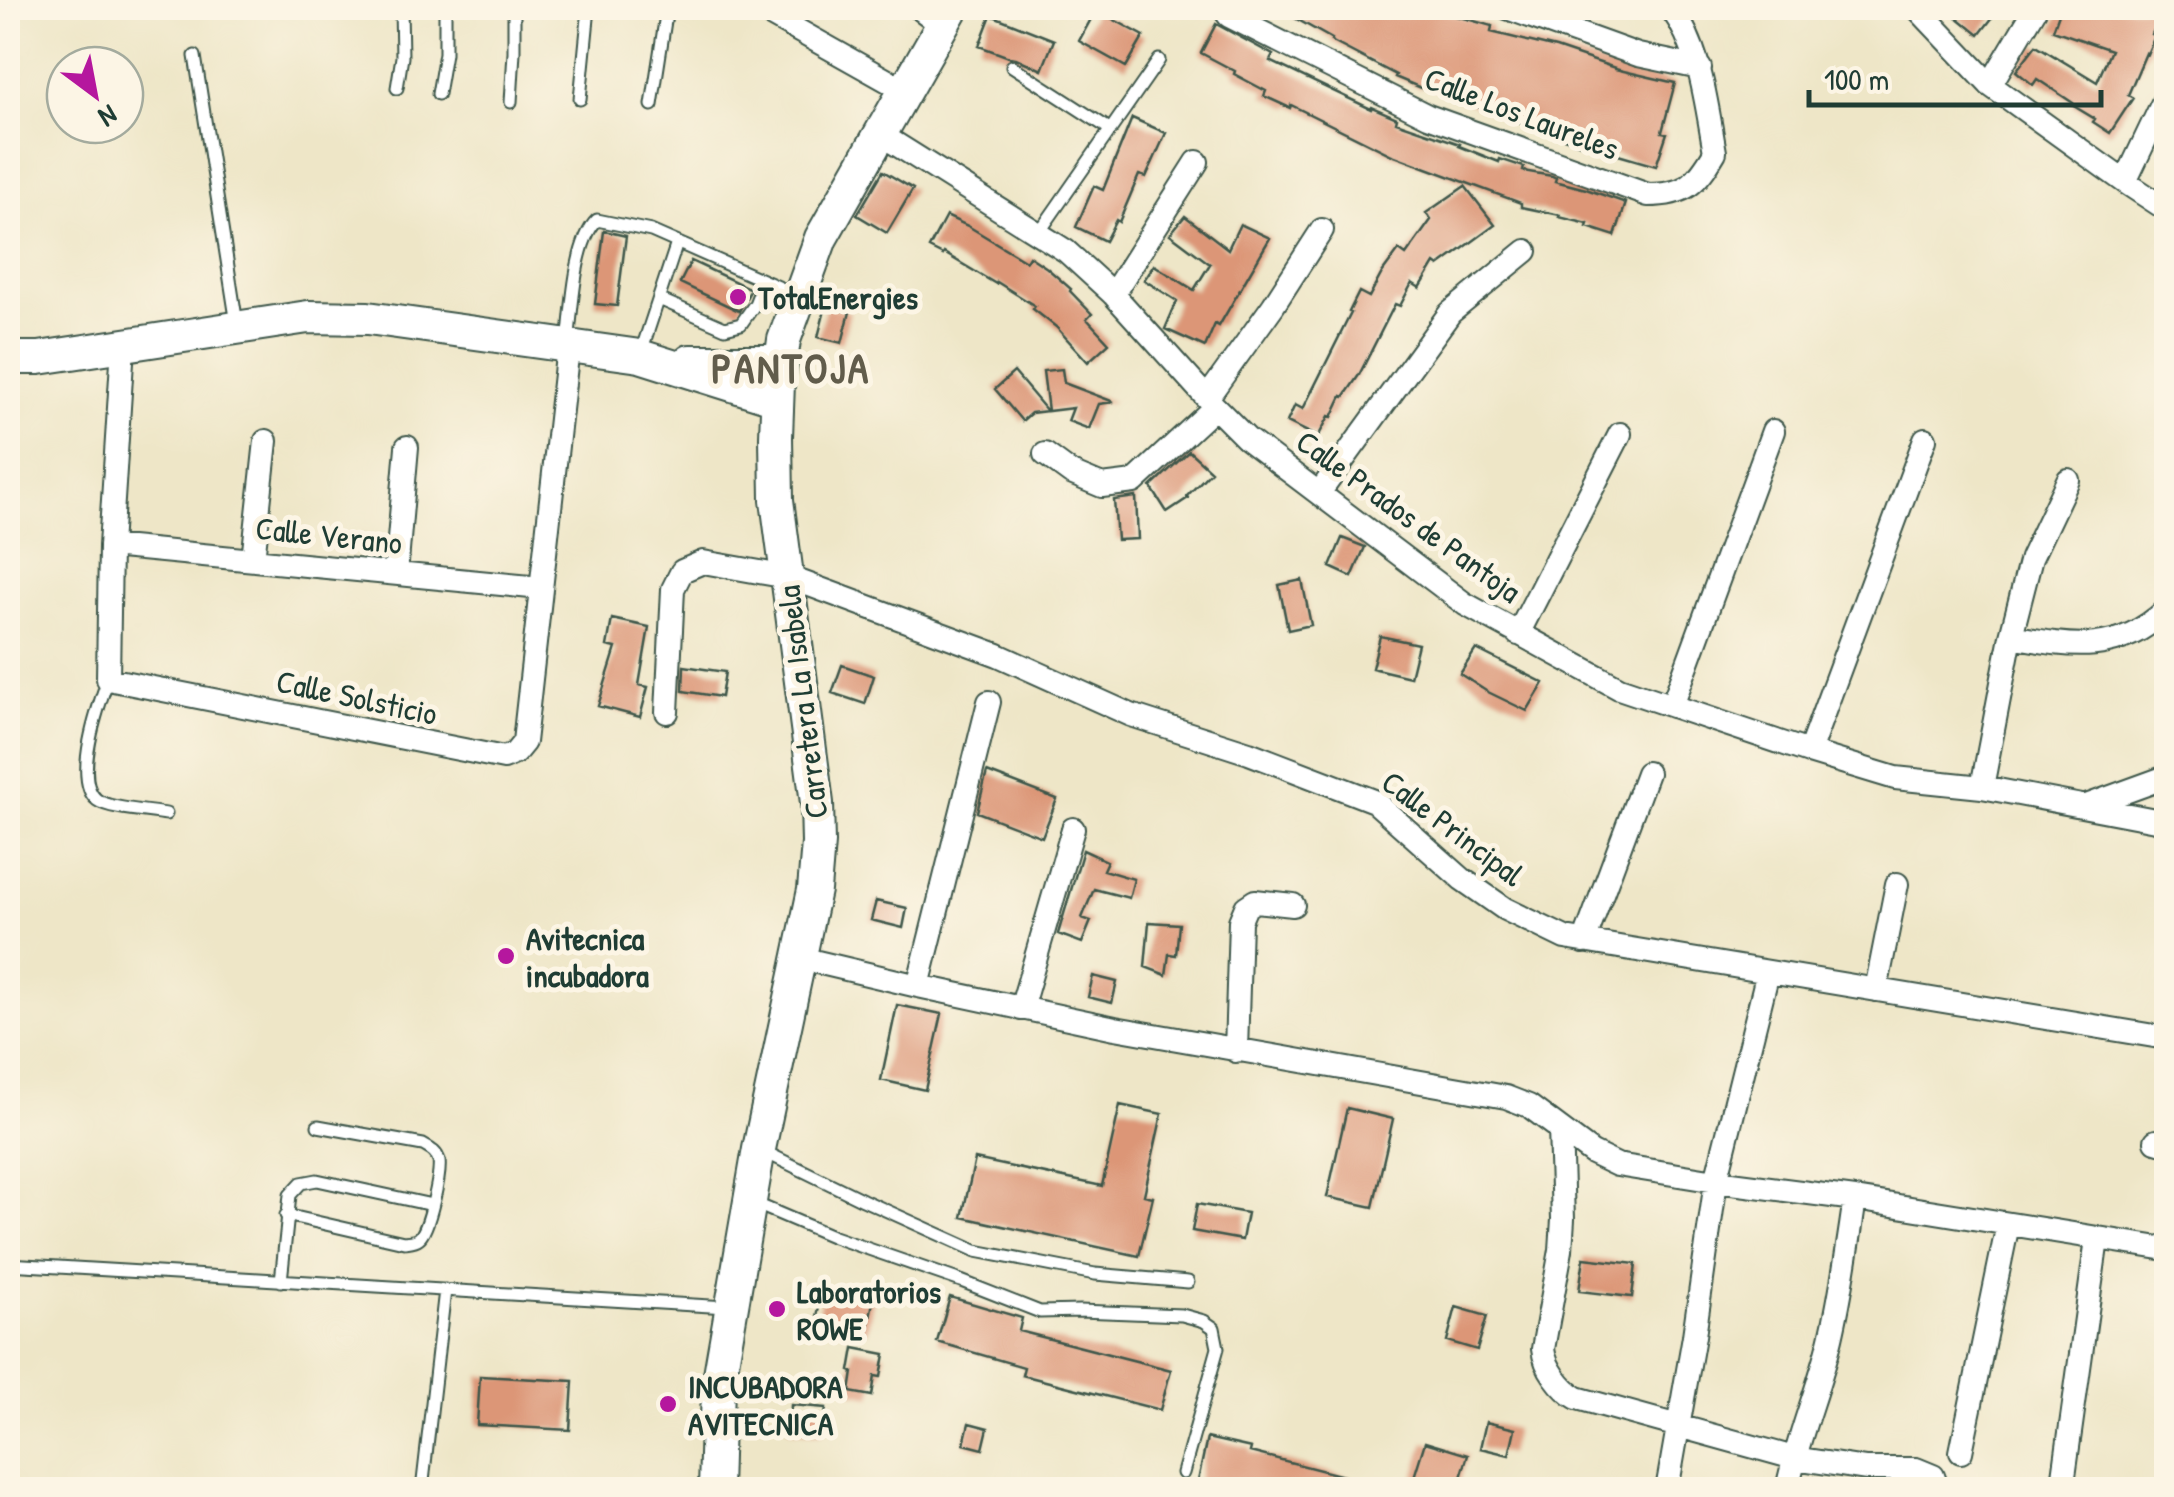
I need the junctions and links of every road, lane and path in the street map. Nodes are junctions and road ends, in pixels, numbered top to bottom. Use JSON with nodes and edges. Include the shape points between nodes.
{"nodes":[{"id":1,"x":401,"y":8,"type":"edge"},
{"id":2,"x":444,"y":8,"type":"edge"},
{"id":3,"x":514,"y":8,"type":"edge"},
{"id":4,"x":590,"y":8,"type":"edge"},
{"id":5,"x":666,"y":8,"type":"edge"},
{"id":6,"x":758,"y":8,"type":"edge"},
{"id":7,"x":1223,"y":8,"type":"edge"},
{"id":8,"x":1508,"y":8,"type":"edge"},
{"id":9,"x":1671,"y":8,"type":"edge"},
{"id":10,"x":1917,"y":8,"type":"edge"},
{"id":11,"x":2036,"y":8,"type":"edge"},
{"id":12,"x":938,"y":13,"type":"edge"},
{"id":13,"x":195,"y":56,"type":"dead end"},
{"id":14,"x":1159,"y":60,"type":"dead end"},
{"id":15,"x":1012,"y":66,"type":"dead end"},
{"id":16,"x":1700,"y":68,"type":"junction"},
{"id":17,"x":1990,"y":85,"type":"junction"},
{"id":18,"x":397,"y":88,"type":"dead end"},
{"id":19,"x":904,"y":90,"type":"junction"},
{"id":20,"x":438,"y":94,"type":"dead end"},
{"id":21,"x":2166,"y":96,"type":"edge"},
{"id":22,"x":580,"y":98,"type":"dead end"},
{"id":23,"x":510,"y":102,"type":"dead end"},
{"id":24,"x":652,"y":105,"type":"dead end"},
{"id":25,"x":1110,"y":130,"type":"junction"},
{"id":26,"x":880,"y":134,"type":"junction"},
{"id":27,"x":1197,"y":162,"type":"dead end"},
{"id":28,"x":2125,"y":182,"type":"junction"},
{"id":29,"x":2166,"y":208,"type":"edge"},
{"id":30,"x":1322,"y":230,"type":"dead end"},
{"id":31,"x":1038,"y":234,"type":"junction"},
{"id":32,"x":677,"y":244,"type":"junction"},
{"id":33,"x":1526,"y":251,"type":"dead end"},
{"id":34,"x":764,"y":281,"type":"junction"},
{"id":35,"x":1113,"y":294,"type":"junction"},
{"id":36,"x":799,"y":296,"type":"junction"},
{"id":37,"x":659,"y":299,"type":"junction"},
{"id":38,"x":238,"y":328,"type":"junction"},
{"id":39,"x":123,"y":346,"type":"junction"},
{"id":40,"x":568,"y":346,"type":"junction"},
{"id":41,"x":8,"y":358,"type":"edge"},
{"id":42,"x":648,"y":358,"type":"junction"},
{"id":43,"x":781,"y":362,"type":"junction"},
{"id":44,"x":777,"y":400,"type":"junction"},
{"id":45,"x":1211,"y":403,"type":"junction"},
{"id":46,"x":1773,"y":431,"type":"dead end"},
{"id":47,"x":1620,"y":434,"type":"dead end"},
{"id":48,"x":1924,"y":440,"type":"dead end"},
{"id":49,"x":266,"y":441,"type":"dead end"},
{"id":50,"x":407,"y":447,"type":"dead end"},
{"id":51,"x":1045,"y":454,"type":"dead end"},
{"id":52,"x":2068,"y":480,"type":"dead end"},
{"id":53,"x":1319,"y":494,"type":"junction"},
{"id":54,"x":110,"y":546,"type":"junction"},
{"id":55,"x":253,"y":560,"type":"junction"},
{"id":56,"x":396,"y":574,"type":"junction"},
{"id":57,"x":788,"y":577,"type":"junction"},
{"id":58,"x":541,"y":588,"type":"junction"},
{"id":59,"x":2166,"y":610,"type":"edge"},
{"id":60,"x":1518,"y":634,"type":"junction"},
{"id":61,"x":2011,"y":636,"type":"junction"},
{"id":62,"x":108,"y":679,"type":"junction"},
{"id":63,"x":989,"y":702,"type":"dead end"},
{"id":64,"x":1672,"y":706,"type":"junction"},
{"id":65,"x":667,"y":712,"type":"dead end"},
{"id":66,"x":1809,"y":752,"type":"junction"},
{"id":67,"x":1646,"y":774,"type":"dead end"},
{"id":68,"x":2166,"y":777,"type":"edge"},
{"id":69,"x":1982,"y":787,"type":"junction"},
{"id":70,"x":2086,"y":806,"type":"junction"},
{"id":71,"x":166,"y":814,"type":"dead end"},
{"id":72,"x":2166,"y":822,"type":"edge"},
{"id":73,"x":1073,"y":830,"type":"dead end"},
{"id":74,"x":1896,"y":884,"type":"dead end"},
{"id":75,"x":1292,"y":905,"type":"dead end"},
{"id":76,"x":1584,"y":942,"type":"junction"},
{"id":77,"x":800,"y":958,"type":"junction"},
{"id":78,"x":1768,"y":972,"type":"junction"},
{"id":79,"x":918,"y":986,"type":"junction"},
{"id":80,"x":1876,"y":990,"type":"junction"},
{"id":81,"x":1021,"y":1009,"type":"junction"},
{"id":82,"x":2166,"y":1038,"type":"edge"},
{"id":83,"x":1236,"y":1050,"type":"junction"},
{"id":84,"x":318,"y":1126,"type":"dead end"},
{"id":85,"x":1560,"y":1129,"type":"junction"},
{"id":86,"x":760,"y":1149,"type":"junction"},
{"id":87,"x":1716,"y":1182,"type":"junction"},
{"id":88,"x":1855,"y":1199,"type":"junction"},
{"id":89,"x":750,"y":1201,"type":"junction"},
{"id":90,"x":432,"y":1205,"type":"junction"},
{"id":91,"x":286,"y":1215,"type":"junction"},
{"id":92,"x":2008,"y":1224,"type":"junction"},
{"id":93,"x":2097,"y":1238,"type":"junction"},
{"id":94,"x":2166,"y":1248,"type":"edge"},
{"id":95,"x":8,"y":1264,"type":"edge"},
{"id":96,"x":281,"y":1281,"type":"junction"},
{"id":97,"x":1188,"y":1282,"type":"dead end"},
{"id":98,"x":445,"y":1290,"type":"junction"},
{"id":99,"x":730,"y":1307,"type":"junction"},
{"id":100,"x":1679,"y":1426,"type":"junction"},
{"id":101,"x":1961,"y":1452,"type":"dead end"},
{"id":102,"x":1794,"y":1458,"type":"junction"},
{"id":103,"x":1183,"y":1473,"type":"dead end"},
{"id":104,"x":422,"y":1490,"type":"edge"},
{"id":105,"x":715,"y":1490,"type":"edge"},
{"id":106,"x":1667,"y":1490,"type":"edge"},
{"id":107,"x":1787,"y":1490,"type":"edge"},
{"id":108,"x":1938,"y":1490,"type":"edge"},
{"id":109,"x":2062,"y":1490,"type":"edge"}],
"edges":[{"from":1,"to":18,"type":"lane"},
{"from":2,"to":20,"type":"lane"},
{"from":3,"to":23,"type":"lane"},
{"from":4,"to":22,"type":"lane"},
{"from":5,"to":24,"type":"lane"},
{"from":6,"to":19,"type":"street"},
{"from":7,"to":16,"type":"street","name":"Calle Los Laureles","via":[[1428,116],[1648,195],[1686,190],[1715,152]]},
{"from":8,"to":16,"type":"street","via":[[1638,55]]},
{"from":9,"to":16,"type":"street","name":"Calle Los Laureles"},
{"from":10,"to":17,"type":"street"},
{"from":11,"to":17,"type":"street"},
{"from":12,"to":19,"type":"main road","name":"Carretera La Isabela"},
{"from":13,"to":38,"type":"lane"},
{"from":14,"to":25,"type":"lane"},
{"from":15,"to":25,"type":"lane"},
{"from":17,"to":28,"type":"street"},
{"from":19,"to":26,"type":"main road","name":"Carretera La Isabela"},
{"from":21,"to":28,"type":"street"},
{"from":25,"to":31,"type":"lane"},
{"from":26,"to":31,"type":"street","name":"Calle Prados de Pantoja"},
{"from":26,"to":36,"type":"main road","name":"Carretera La Isabela","via":[[821,238]]},
{"from":27,"to":35,"type":"street"},
{"from":28,"to":29,"type":"street"},
{"from":30,"to":45,"type":"street"},
{"from":31,"to":35,"type":"street","name":"Calle Prados de Pantoja"},
{"from":32,"to":34,"type":"lane"},
{"from":32,"to":37,"type":"lane"},
{"from":32,"to":40,"type":"lane","via":[[598,220],[576,273]]},
{"from":33,"to":53,"type":"street","via":[[1450,312]]},
{"from":34,"to":36,"type":"lane"},
{"from":34,"to":37,"type":"lane","via":[[741,324],[724,328]]},
{"from":35,"to":45,"type":"street","name":"Calle Prados de Pantoja"},
{"from":36,"to":43,"type":"main road","name":"Carretera La Isabela"},
{"from":37,"to":42,"type":"lane"},
{"from":38,"to":39,"type":"main road"},
{"from":38,"to":40,"type":"main road","via":[[308,317],[368,318]]},
{"from":39,"to":41,"type":"main road"},
{"from":39,"to":54,"type":"street"},
{"from":40,"to":42,"type":"main road"},
{"from":40,"to":58,"type":"street","name":"Calle Solsticio"},
{"from":42,"to":43,"type":"main road"},
{"from":42,"to":44,"type":"main road"},
{"from":43,"to":44,"type":"main road","name":"Carretera La Isabela"},
{"from":44,"to":57,"type":"main road","name":"Carretera La Isabela","via":[[778,500]]},
{"from":45,"to":51,"type":"street","via":[[1134,482],[1102,486]]},
{"from":45,"to":53,"type":"street","name":"Calle Prados de Pantoja"},
{"from":46,"to":64,"type":"street"},
{"from":47,"to":60,"type":"street"},
{"from":48,"to":66,"type":"street"},
{"from":49,"to":55,"type":"street"},
{"from":50,"to":56,"type":"street"},
{"from":52,"to":61,"type":"street","via":[[2031,558]]},
{"from":53,"to":60,"type":"street","name":"Calle Prados de Pantoja","via":[[1465,604]]},
{"from":54,"to":55,"type":"street","name":"Calle Verano"},
{"from":54,"to":62,"type":"street"},
{"from":55,"to":56,"type":"street","name":"Calle Verano"},
{"from":56,"to":58,"type":"street","name":"Calle Verano"},
{"from":57,"to":65,"type":"street","name":"Calle Principal","via":[[702,562],[682,570],[673,590]]},
{"from":57,"to":76,"type":"street","name":"Calle Principal","via":[[998,655],[1132,715],[1374,801],[1505,909]]},
{"from":57,"to":77,"type":"main road","name":"Carretera La Isabela","via":[[817,803],[814,890]]},
{"from":58,"to":62,"type":"street","name":"Calle Solsticio","via":[[524,742],[504,758]]},
{"from":59,"to":61,"type":"street","via":[[2124,640],[2059,645]]},
{"from":60,"to":64,"type":"street","name":"Calle Prados de Pantoja","via":[[1619,688]]},
{"from":61,"to":69,"type":"street"},
{"from":62,"to":71,"type":"lane","via":[[92,725],[93,797]]},
{"from":63,"to":79,"type":"street"},
{"from":64,"to":66,"type":"street","name":"Calle Prados de Pantoja"},
{"from":66,"to":69,"type":"street","name":"Calle Prados de Pantoja","via":[[1895,778]]},
{"from":67,"to":76,"type":"street"},
{"from":68,"to":70,"type":"street"},
{"from":69,"to":70,"type":"street","name":"Calle Prados de Pantoja"},
{"from":70,"to":72,"type":"street","name":"Calle Prados de Pantoja"},
{"from":73,"to":81,"type":"street"},
{"from":74,"to":80,"type":"street"},
{"from":75,"to":83,"type":"street","via":[[1255,901],[1240,920]]},
{"from":76,"to":78,"type":"street","name":"Calle Principal"},
{"from":77,"to":79,"type":"street"},
{"from":77,"to":86,"type":"main road","name":"Carretera La Isabela"},
{"from":78,"to":80,"type":"street","name":"Calle Principal"},
{"from":78,"to":87,"type":"street"},
{"from":79,"to":81,"type":"street"},
{"from":80,"to":82,"type":"street","name":"Calle Principal"},
{"from":81,"to":83,"type":"street"},
{"from":83,"to":85,"type":"street","via":[[1506,1098]]},
{"from":84,"to":90,"type":"lane","via":[[434,1151],[439,1162]]},
{"from":85,"to":87,"type":"street","via":[[1617,1165]]},
{"from":85,"to":100,"type":"street","via":[[1563,1219],[1545,1361],[1571,1395]]},
{"from":86,"to":89,"type":"main road","name":"Carretera La Isabela"},
{"from":86,"to":97,"type":"lane","via":[[976,1251],[1095,1274]]},
{"from":87,"to":88,"type":"street"},
{"from":87,"to":100,"type":"street"},
{"from":88,"to":92,"type":"street"},
{"from":88,"to":102,"type":"street","via":[[1830,1341]]},
{"from":89,"to":99,"type":"main road","name":"Carretera La Isabela"},
{"from":89,"to":103,"type":"lane","via":[[1040,1312],[1137,1312],[1204,1321],[1214,1328],[1218,1348]]},
{"from":90,"to":91,"type":"lane","via":[[317,1180],[300,1183]]},
{"from":90,"to":91,"type":"lane","via":[[420,1237],[404,1242]]},
{"from":91,"to":96,"type":"lane"},
{"from":92,"to":93,"type":"street"},
{"from":92,"to":101,"type":"street"},
{"from":93,"to":94,"type":"street"},
{"from":93,"to":109,"type":"street"},
{"from":95,"to":96,"type":"lane"},
{"from":96,"to":98,"type":"lane"},
{"from":98,"to":99,"type":"lane"},
{"from":98,"to":104,"type":"lane"},
{"from":99,"to":105,"type":"main road","name":"Carretera La Isabela","via":[[718,1386]]},
{"from":100,"to":102,"type":"street"},
{"from":100,"to":106,"type":"street"},
{"from":102,"to":107,"type":"street"},
{"from":102,"to":108,"type":"street","via":[[1916,1470],[1934,1476]]}]}
